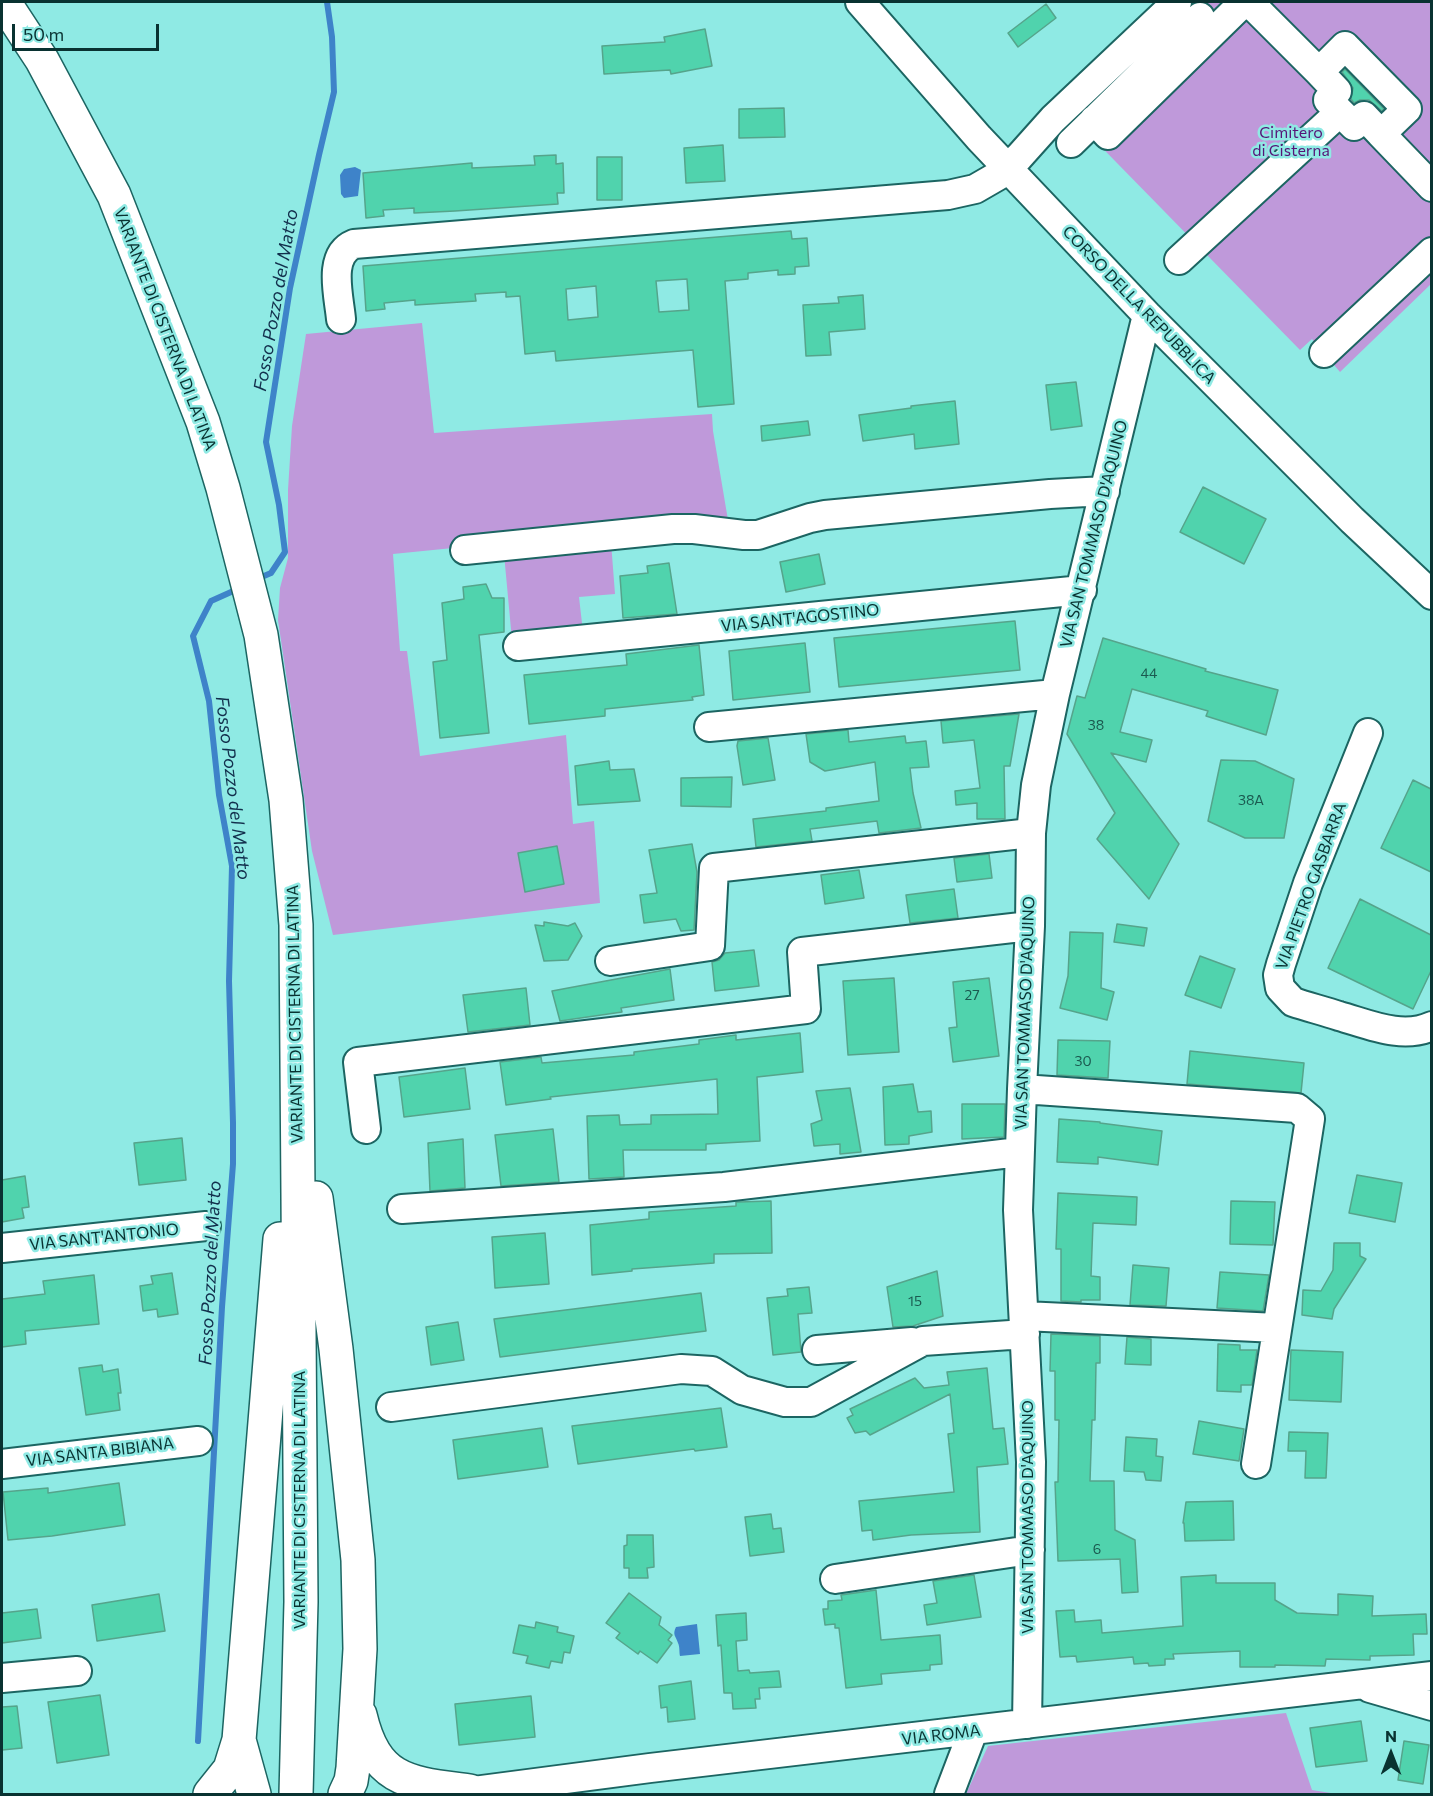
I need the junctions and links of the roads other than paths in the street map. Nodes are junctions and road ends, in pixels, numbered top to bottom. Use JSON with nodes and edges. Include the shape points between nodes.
{"nodes":[{"id":1,"x":4,"y":2,"type":"edge"},
{"id":2,"x":860,"y":2,"type":"edge"},
{"id":3,"x":1177,"y":2,"type":"edge"},
{"id":4,"x":1216,"y":2,"type":"edge"},
{"id":5,"x":1244,"y":2,"type":"edge"},
{"id":6,"x":1249,"y":2,"type":"edge"},
{"id":7,"x":1318,"y":72,"type":"junction"},
{"id":8,"x":1340,"y":112,"type":"junction"},
{"id":9,"x":1094,"y":120,"type":"junction"},
{"id":10,"x":1381,"y":134,"type":"junction"},
{"id":11,"x":1071,"y":143,"type":"dead end"},
{"id":12,"x":1007,"y":168,"type":"junction"},
{"id":13,"x":1431,"y":187,"type":"edge"},
{"id":14,"x":1431,"y":252,"type":"edge"},
{"id":15,"x":1179,"y":260,"type":"dead end"},
{"id":16,"x":1147,"y":315,"type":"junction"},
{"id":17,"x":341,"y":319,"type":"dead end"},
{"id":18,"x":1324,"y":353,"type":"dead end"},
{"id":19,"x":1105,"y":491,"type":"junction"},
{"id":20,"x":465,"y":550,"type":"dead end"},
{"id":21,"x":1082,"y":590,"type":"junction"},
{"id":22,"x":1431,"y":595,"type":"edge"},
{"id":23,"x":518,"y":646,"type":"dead end"},
{"id":24,"x":1055,"y":694,"type":"junction"},
{"id":25,"x":709,"y":727,"type":"dead end"},
{"id":26,"x":1368,"y":733,"type":"dead end"},
{"id":27,"x":1031,"y":833,"type":"junction"},
{"id":28,"x":1030,"y":926,"type":"junction"},
{"id":29,"x":610,"y":961,"type":"dead end"},
{"id":30,"x":1431,"y":1026,"type":"edge"},
{"id":31,"x":297,"y":1052,"type":"junction"},
{"id":32,"x":1022,"y":1089,"type":"junction"},
{"id":33,"x":366,"y":1129,"type":"dead end"},
{"id":34,"x":1019,"y":1152,"type":"junction"},
{"id":35,"x":402,"y":1209,"type":"dead end"},
{"id":36,"x":206,"y":1226,"type":"dead end"},
{"id":37,"x":2,"y":1248,"type":"edge"},
{"id":38,"x":1024,"y":1325,"type":"junction"},
{"id":39,"x":1276,"y":1328,"type":"junction"},
{"id":40,"x":923,"y":1341,"type":"junction"},
{"id":41,"x":817,"y":1350,"type":"dead end"},
{"id":42,"x":392,"y":1407,"type":"dead end"},
{"id":43,"x":198,"y":1441,"type":"dead end"},
{"id":44,"x":2,"y":1464,"type":"edge"},
{"id":45,"x":1256,"y":1464,"type":"dead end"},
{"id":46,"x":1030,"y":1550,"type":"junction"},
{"id":47,"x":835,"y":1579,"type":"dead end"},
{"id":48,"x":77,"y":1671,"type":"dead end"},
{"id":49,"x":1431,"y":1676,"type":"edge"},
{"id":50,"x":2,"y":1678,"type":"edge"},
{"id":51,"x":1358,"y":1685,"type":"junction"},
{"id":52,"x":357,"y":1700,"type":"junction"},
{"id":53,"x":1431,"y":1706,"type":"edge"},
{"id":54,"x":1027,"y":1724,"type":"junction"},
{"id":55,"x":973,"y":1731,"type":"junction"},
{"id":56,"x":239,"y":1740,"type":"junction"},
{"id":57,"x":461,"y":1793,"type":"edge"},
{"id":58,"x":210,"y":1794,"type":"edge"},
{"id":59,"x":254,"y":1794,"type":"edge"},
{"id":60,"x":296,"y":1794,"type":"edge"},
{"id":61,"x":345,"y":1794,"type":"edge"},
{"id":62,"x":949,"y":1794,"type":"edge"}],
"edges":[{"from":1,"to":31,"type":"main road","name":"VARIANTE DI CISTERNA DI LATINA","via":[[42,60],[114,195],[196,402],[223,488],[261,635],[286,800],[296,926]]},
{"from":2,"to":12,"type":"street","name":"CORSO DELLA REPUBBLICA"},
{"from":3,"to":12,"type":"street"},
{"from":4,"to":9,"type":"street"},
{"from":5,"to":9,"type":"street","via":[[1108,135]]},
{"from":6,"to":7,"type":"street"},
{"from":7,"to":8,"type":"street","via":[[1337,91],[1328,100]]},
{"from":7,"to":10,"type":"street","via":[[1346,46],[1407,109]]},
{"from":8,"to":10,"type":"street","via":[[1354,126],[1364,116]]},
{"from":8,"to":15,"type":"street"},
{"from":9,"to":11,"type":"street"},
{"from":10,"to":13,"type":"street"},
{"from":12,"to":16,"type":"street","name":"CORSO DELLA REPUBBLICA"},
{"from":12,"to":17,"type":"street","via":[[975,189],[948,195],[354,244],[341,254],[337,266]]},
{"from":14,"to":18,"type":"street"},
{"from":16,"to":19,"type":"street","name":"VIA SAN TOMMASO D'AQUINO"},
{"from":16,"to":22,"type":"street","name":"CORSO DELLA REPUBBLICA"},
{"from":19,"to":20,"type":"street","via":[[838,514],[810,518],[765,534],[673,530]]},
{"from":19,"to":21,"type":"street","name":"VIA SAN TOMMASO D'AQUINO"},
{"from":21,"to":23,"type":"street","name":"VIA SANT'AGOSTINO"},
{"from":21,"to":24,"type":"street","name":"VIA SAN TOMMASO D'AQUINO"},
{"from":24,"to":25,"type":"street"},
{"from":24,"to":27,"type":"street","name":"VIA SAN TOMMASO D'AQUINO","via":[[1036,785]]},
{"from":26,"to":30,"type":"street","name":"VIA PIETRO GASBARRA","via":[[1303,899],[1278,982],[1283,994],[1293,1002],[1382,1028],[1408,1031]]},
{"from":27,"to":28,"type":"street","name":"VIA SAN TOMMASO D'AQUINO"},
{"from":27,"to":29,"type":"street","via":[[714,868],[710,946]]},
{"from":28,"to":32,"type":"street","name":"VIA SAN TOMMASO D'AQUINO"},
{"from":28,"to":33,"type":"street","via":[[802,952],[806,1009],[358,1062]]},
{"from":31,"to":52,"type":"main road","via":[[357,1546]]},
{"from":31,"to":56,"type":"main road"},
{"from":31,"to":60,"type":"main road","name":"VARIANTE DI CISTERNA DI LATINA","via":[[302,1602]]},
{"from":32,"to":34,"type":"street","name":"VIA SAN TOMMASO D'AQUINO"},
{"from":32,"to":39,"type":"street","via":[[1297,1108],[1310,1119]]},
{"from":34,"to":35,"type":"street","via":[[724,1187]]},
{"from":34,"to":38,"type":"street","name":"VIA SAN TOMMASO D'AQUINO"},
{"from":36,"to":37,"type":"street","name":"VIA SANT'ANTONIO"},
{"from":38,"to":39,"type":"street"},
{"from":38,"to":40,"type":"street"},
{"from":38,"to":46,"type":"street","name":"VIA SAN TOMMASO D'AQUINO","via":[[1031,1462]]},
{"from":39,"to":45,"type":"street"},
{"from":40,"to":41,"type":"street"},
{"from":40,"to":42,"type":"street","via":[[812,1402],[785,1402],[742,1390],[712,1371],[681,1370]]},
{"from":43,"to":44,"type":"street","name":"VIA SANTA BIBIANA"},
{"from":46,"to":47,"type":"street"},
{"from":46,"to":54,"type":"street","name":"VIA SAN TOMMASO D'AQUINO"},
{"from":48,"to":50,"type":"street"},
{"from":49,"to":51,"type":"street","name":"VIA ROMA"},
{"from":51,"to":53,"type":"street"},
{"from":51,"to":54,"type":"street","name":"VIA ROMA"},
{"from":52,"to":57,"type":"main road","via":[[368,1741],[390,1771],[407,1780]]},
{"from":52,"to":61,"type":"main road","via":[[352,1774]]},
{"from":54,"to":55,"type":"street","name":"VIA ROMA"},
{"from":55,"to":57,"type":"street","name":"VIA ROMA"},
{"from":55,"to":62,"type":"street"},
{"from":56,"to":58,"type":"main road","via":[[230,1769]]},
{"from":56,"to":59,"type":"main road"}]}
